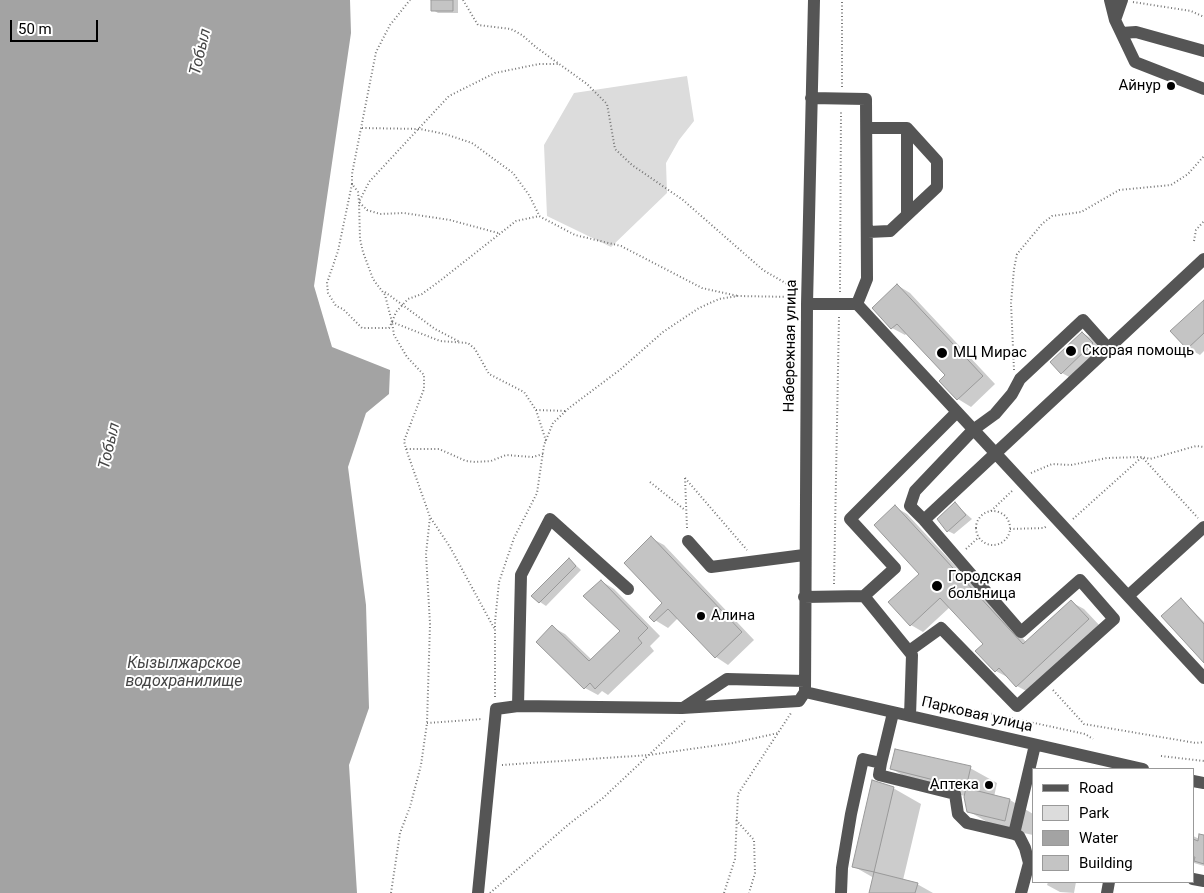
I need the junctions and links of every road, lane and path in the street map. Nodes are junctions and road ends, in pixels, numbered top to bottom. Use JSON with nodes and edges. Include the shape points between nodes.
{"nodes":[{"id":1,"x":410,"y":0,"type":"edge"},
{"id":2,"x":463,"y":0,"type":"edge"},
{"id":3,"x":814,"y":0,"type":"edge"},
{"id":4,"x":1110,"y":0,"type":"edge"},
{"id":5,"x":1122,"y":0,"type":"edge"},
{"id":6,"x":1204,"y":17,"type":"edge"},
{"id":7,"x":1115,"y":20,"type":"junction"},
{"id":8,"x":1122,"y":34,"type":"junction"},
{"id":9,"x":1204,"y":51,"type":"edge"},
{"id":10,"x":558,"y":64,"type":"junction"},
{"id":11,"x":1204,"y":88,"type":"edge"},
{"id":12,"x":812,"y":98,"type":"junction"},
{"id":13,"x":362,"y":128,"type":"junction"},
{"id":14,"x":867,"y":128,"type":"junction"},
{"id":15,"x":907,"y":128,"type":"junction"},
{"id":16,"x":420,"y":129,"type":"junction"},
{"id":17,"x":1204,"y":156,"type":"edge"},
{"id":18,"x":352,"y":184,"type":"junction"},
{"id":19,"x":359,"y":202,"type":"junction"},
{"id":20,"x":907,"y":215,"type":"junction"},
{"id":21,"x":539,"y":216,"type":"junction"},
{"id":22,"x":1204,"y":221,"type":"edge"},
{"id":23,"x":868,"y":232,"type":"junction"},
{"id":24,"x":499,"y":233,"type":"junction"},
{"id":25,"x":1194,"y":242,"type":"dead end"},
{"id":26,"x":1204,"y":259,"type":"edge"},
{"id":27,"x":799,"y":290,"type":"dead end"},
{"id":28,"x":383,"y":291,"type":"junction"},
{"id":29,"x":738,"y":296,"type":"junction"},
{"id":30,"x":802,"y":301,"type":"junction"},
{"id":31,"x":857,"y":304,"type":"junction"},
{"id":32,"x":402,"y":306,"type":"junction"},
{"id":33,"x":392,"y":322,"type":"junction"},
{"id":34,"x":461,"y":343,"type":"junction"},
{"id":35,"x":1108,"y":348,"type":"junction"},
{"id":36,"x":1019,"y":382,"type":"junction"},
{"id":37,"x":536,"y":410,"type":"junction"},
{"id":38,"x":566,"y":411,"type":"junction"},
{"id":39,"x":956,"y":413,"type":"junction"},
{"id":40,"x":974,"y":430,"type":"junction"},
{"id":41,"x":546,"y":441,"type":"junction"},
{"id":42,"x":1204,"y":447,"type":"edge"},
{"id":43,"x":406,"y":450,"type":"junction"},
{"id":44,"x":997,"y":453,"type":"junction"},
{"id":45,"x":542,"y":454,"type":"junction"},
{"id":46,"x":1142,"y":457,"type":"junction"},
{"id":47,"x":1020,"y":479,"type":"junction"},
{"id":48,"x":650,"y":482,"type":"dead end"},
{"id":49,"x":686,"y":510,"type":"junction"},
{"id":50,"x":992,"y":511,"type":"junction"},
{"id":51,"x":430,"y":517,"type":"junction"},
{"id":52,"x":924,"y":520,"type":"junction"},
{"id":53,"x":1060,"y":522,"type":"junction"},
{"id":54,"x":1203,"y":525,"type":"edge"},
{"id":55,"x":1010,"y":529,"type":"junction"},
{"id":56,"x":979,"y":537,"type":"junction"},
{"id":57,"x":688,"y":541,"type":"joint"},
{"id":58,"x":804,"y":555,"type":"junction"},
{"id":59,"x":956,"y":558,"type":"junction"},
{"id":60,"x":756,"y":561,"type":"junction"},
{"id":61,"x":628,"y":589,"type":"dead end"},
{"id":62,"x":864,"y":596,"type":"junction"},
{"id":63,"x":1128,"y":596,"type":"junction"},
{"id":64,"x":804,"y":597,"type":"junction"},
{"id":65,"x":495,"y":630,"type":"junction"},
{"id":66,"x":909,"y":651,"type":"junction"},
{"id":67,"x":1204,"y":678,"type":"edge"},
{"id":68,"x":1044,"y":681,"type":"junction"},
{"id":69,"x":803,"y":691,"type":"junction"},
{"id":70,"x":910,"y":696,"type":"junction"},
{"id":71,"x":518,"y":706,"type":"junction"},
{"id":72,"x":894,"y":712,"type":"junction"},
{"id":73,"x":495,"y":714,"type":"junction"},
{"id":74,"x":683,"y":714,"type":"junction"},
{"id":75,"x":910,"y":716,"type":"junction"},
{"id":76,"x":427,"y":723,"type":"junction"},
{"id":77,"x":778,"y":733,"type":"junction"},
{"id":78,"x":1093,"y":739,"type":"dead end"},
{"id":79,"x":1204,"y":742,"type":"edge"},
{"id":80,"x":1035,"y":745,"type":"junction"},
{"id":81,"x":649,"y":755,"type":"junction"},
{"id":82,"x":1161,"y":756,"type":"dead end"},
{"id":83,"x":1204,"y":761,"type":"edge"},
{"id":84,"x":881,"y":763,"type":"junction"},
{"id":85,"x":490,"y":765,"type":"junction"},
{"id":86,"x":1138,"y":768,"type":"edge"},
{"id":87,"x":736,"y":820,"type":"junction"},
{"id":88,"x":1014,"y":834,"type":"junction"},
{"id":89,"x":391,"y":893,"type":"edge"},
{"id":90,"x":478,"y":893,"type":"edge"},
{"id":91,"x":490,"y":893,"type":"edge"},
{"id":92,"x":724,"y":893,"type":"edge"},
{"id":93,"x":749,"y":893,"type":"edge"},
{"id":94,"x":841,"y":893,"type":"edge"},
{"id":95,"x":1022,"y":893,"type":"edge"}],
"edges":[{"from":1,"to":13,"type":"path","via":[[390,25],[376,52]]},
{"from":2,"to":10,"type":"path","via":[[478,25],[511,29]]},
{"from":3,"to":12,"type":"street","name":"Набережная улица"},
{"from":4,"to":7,"type":"street"},
{"from":5,"to":6,"type":"path","via":[[1191,11]]},
{"from":5,"to":7,"type":"street"},
{"from":7,"to":8,"type":"street"},
{"from":8,"to":9,"type":"street","via":[[1136,32]]},
{"from":8,"to":11,"type":"street","via":[[1135,62]]},
{"from":10,"to":16,"type":"path","via":[[538,64],[495,73],[471,83],[449,96]]},
{"from":10,"to":27,"type":"path","via":[[587,84],[607,104],[615,149],[632,166],[683,200],[763,270]]},
{"from":12,"to":14,"type":"street","via":[[866,99]]},
{"from":12,"to":30,"type":"street","name":"Набережная улица"},
{"from":13,"to":16,"type":"path"},
{"from":13,"to":18,"type":"path"},
{"from":14,"to":15,"type":"street"},
{"from":14,"to":23,"type":"street"},
{"from":15,"to":20,"type":"street"},
{"from":15,"to":20,"type":"street","via":[[937,161],[937,187]]},
{"from":16,"to":19,"type":"path","via":[[369,182]]},
{"from":16,"to":21,"type":"path","via":[[472,143],[487,152],[513,173]]},
{"from":17,"to":36,"type":"path","via":[[1188,174],[1171,185],[1119,190],[1081,212],[1052,216],[1017,254],[1011,335],[1013,368]]},
{"from":18,"to":19,"type":"path","via":[[358,192]]},
{"from":18,"to":33,"type":"path","via":[[338,251],[327,283],[328,292],[336,306],[362,328],[389,328]]},
{"from":19,"to":24,"type":"path","via":[[367,210],[380,214],[450,220]]},
{"from":19,"to":28,"type":"path","via":[[363,252],[374,280]]},
{"from":20,"to":23,"type":"street","via":[[890,231]]},
{"from":21,"to":24,"type":"path","via":[[516,221]]},
{"from":21,"to":29,"type":"path","via":[[575,235],[621,246],[702,288]]},
{"from":22,"to":25,"type":"path","via":[[1196,230]]},
{"from":23,"to":31,"type":"street","via":[[868,279]]},
{"from":24,"to":32,"type":"path","via":[[441,280]]},
{"from":26,"to":35,"type":"street"},
{"from":28,"to":32,"type":"path"},
{"from":28,"to":33,"type":"path"},
{"from":29,"to":30,"type":"path"},
{"from":29,"to":38,"type":"path","via":[[719,299],[684,318]]},
{"from":30,"to":31,"type":"street"},
{"from":30,"to":58,"type":"street","name":"Набережная улица"},
{"from":31,"to":39,"type":"street"},
{"from":32,"to":33,"type":"path"},
{"from":32,"to":34,"type":"path"},
{"from":33,"to":34,"type":"path","via":[[440,342]]},
{"from":33,"to":43,"type":"path","via":[[399,345],[424,376],[424,389],[404,441]]},
{"from":34,"to":37,"type":"path","via":[[468,343],[475,350],[489,374],[524,392]]},
{"from":35,"to":36,"type":"street","via":[[1083,320]]},
{"from":35,"to":44,"type":"street"},
{"from":36,"to":40,"type":"street","via":[[995,414]]},
{"from":37,"to":38,"type":"path"},
{"from":37,"to":41,"type":"path"},
{"from":38,"to":41,"type":"path","via":[[554,423]]},
{"from":39,"to":40,"type":"street"},
{"from":39,"to":62,"type":"street","via":[[850,519],[895,568]]},
{"from":40,"to":44,"type":"street"},
{"from":40,"to":52,"type":"street","via":[[915,492],[910,506]]},
{"from":41,"to":45,"type":"path"},
{"from":42,"to":46,"type":"path","via":[[1196,446],[1150,459]]},
{"from":43,"to":45,"type":"path","via":[[439,449],[474,462],[491,461],[506,455],[533,457]]},
{"from":43,"to":51,"type":"path"},
{"from":44,"to":47,"type":"street"},
{"from":44,"to":52,"type":"street"},
{"from":45,"to":65,"type":"path","via":[[537,494],[514,538],[499,582]]},
{"from":46,"to":47,"type":"path","via":[[1107,458],[1072,465],[1052,464]]},
{"from":46,"to":53,"type":"path"},
{"from":46,"to":54,"type":"path"},
{"from":47,"to":50,"type":"path"},
{"from":47,"to":53,"type":"street"},
{"from":48,"to":49,"type":"path"},
{"from":49,"to":57,"type":"path"},
{"from":49,"to":60,"type":"path","via":[[685,478]]},
{"from":50,"to":55,"type":"path","via":[[1006,517]]},
{"from":50,"to":56,"type":"path","via":[[978,522]]},
{"from":51,"to":65,"type":"path","via":[[467,576]]},
{"from":51,"to":76,"type":"path","via":[[426,554],[430,624]]},
{"from":52,"to":59,"type":"street"},
{"from":53,"to":55,"type":"path","via":[[1044,528]]},
{"from":53,"to":63,"type":"street"},
{"from":54,"to":63,"type":"street"},
{"from":55,"to":56,"type":"path","via":[[1007,538],[998,544],[986,543]]},
{"from":56,"to":59,"type":"path"},
{"from":57,"to":60,"type":"street","via":[[711,566]]},
{"from":58,"to":60,"type":"street"},
{"from":58,"to":64,"type":"street","name":"Набережная улица"},
{"from":59,"to":68,"type":"street","via":[[1021,632],[1080,580],[1114,619]]},
{"from":61,"to":71,"type":"street","via":[[550,519],[521,575]]},
{"from":62,"to":64,"type":"street"},
{"from":62,"to":66,"type":"street"},
{"from":63,"to":67,"type":"street"},
{"from":64,"to":69,"type":"street","name":"Набережная улица"},
{"from":65,"to":73,"type":"path"},
{"from":66,"to":68,"type":"street","via":[[941,628],[1017,706]]},
{"from":66,"to":70,"type":"street","via":[[912,655]]},
{"from":68,"to":79,"type":"path","via":[[1084,724]]},
{"from":69,"to":72,"type":"street","name":"Парковая улица"},
{"from":69,"to":74,"type":"street"},
{"from":69,"to":74,"type":"street","via":[[727,679]]},
{"from":69,"to":77,"type":"path"},
{"from":70,"to":75,"type":"street"},
{"from":70,"to":78,"type":"path","via":[[1085,734]]},
{"from":71,"to":73,"type":"street"},
{"from":71,"to":74,"type":"street"},
{"from":72,"to":75,"type":"street","name":"Парковая улица"},
{"from":72,"to":84,"type":"street"},
{"from":73,"to":76,"type":"path"},
{"from":73,"to":85,"type":"street"},
{"from":74,"to":81,"type":"path"},
{"from":75,"to":80,"type":"street","name":"Парковая улица"},
{"from":76,"to":89,"type":"path","via":[[421,765],[400,833]]},
{"from":77,"to":81,"type":"path"},
{"from":77,"to":87,"type":"path","via":[[738,794]]},
{"from":80,"to":86,"type":"street","name":"Парковая улица"},
{"from":80,"to":88,"type":"street"},
{"from":81,"to":85,"type":"path"},
{"from":81,"to":91,"type":"path"},
{"from":82,"to":83,"type":"path"},
{"from":84,"to":88,"type":"street","via":[[879,775],[955,794],[958,814],[967,823]]},
{"from":84,"to":94,"type":"street","via":[[863,759],[850,814]]},
{"from":85,"to":90,"type":"street"},
{"from":87,"to":92,"type":"path","via":[[735,859]]},
{"from":87,"to":93,"type":"path","via":[[754,840],[755,873]]},
{"from":88,"to":95,"type":"street","via":[[1019,836],[1029,863]]}]}
